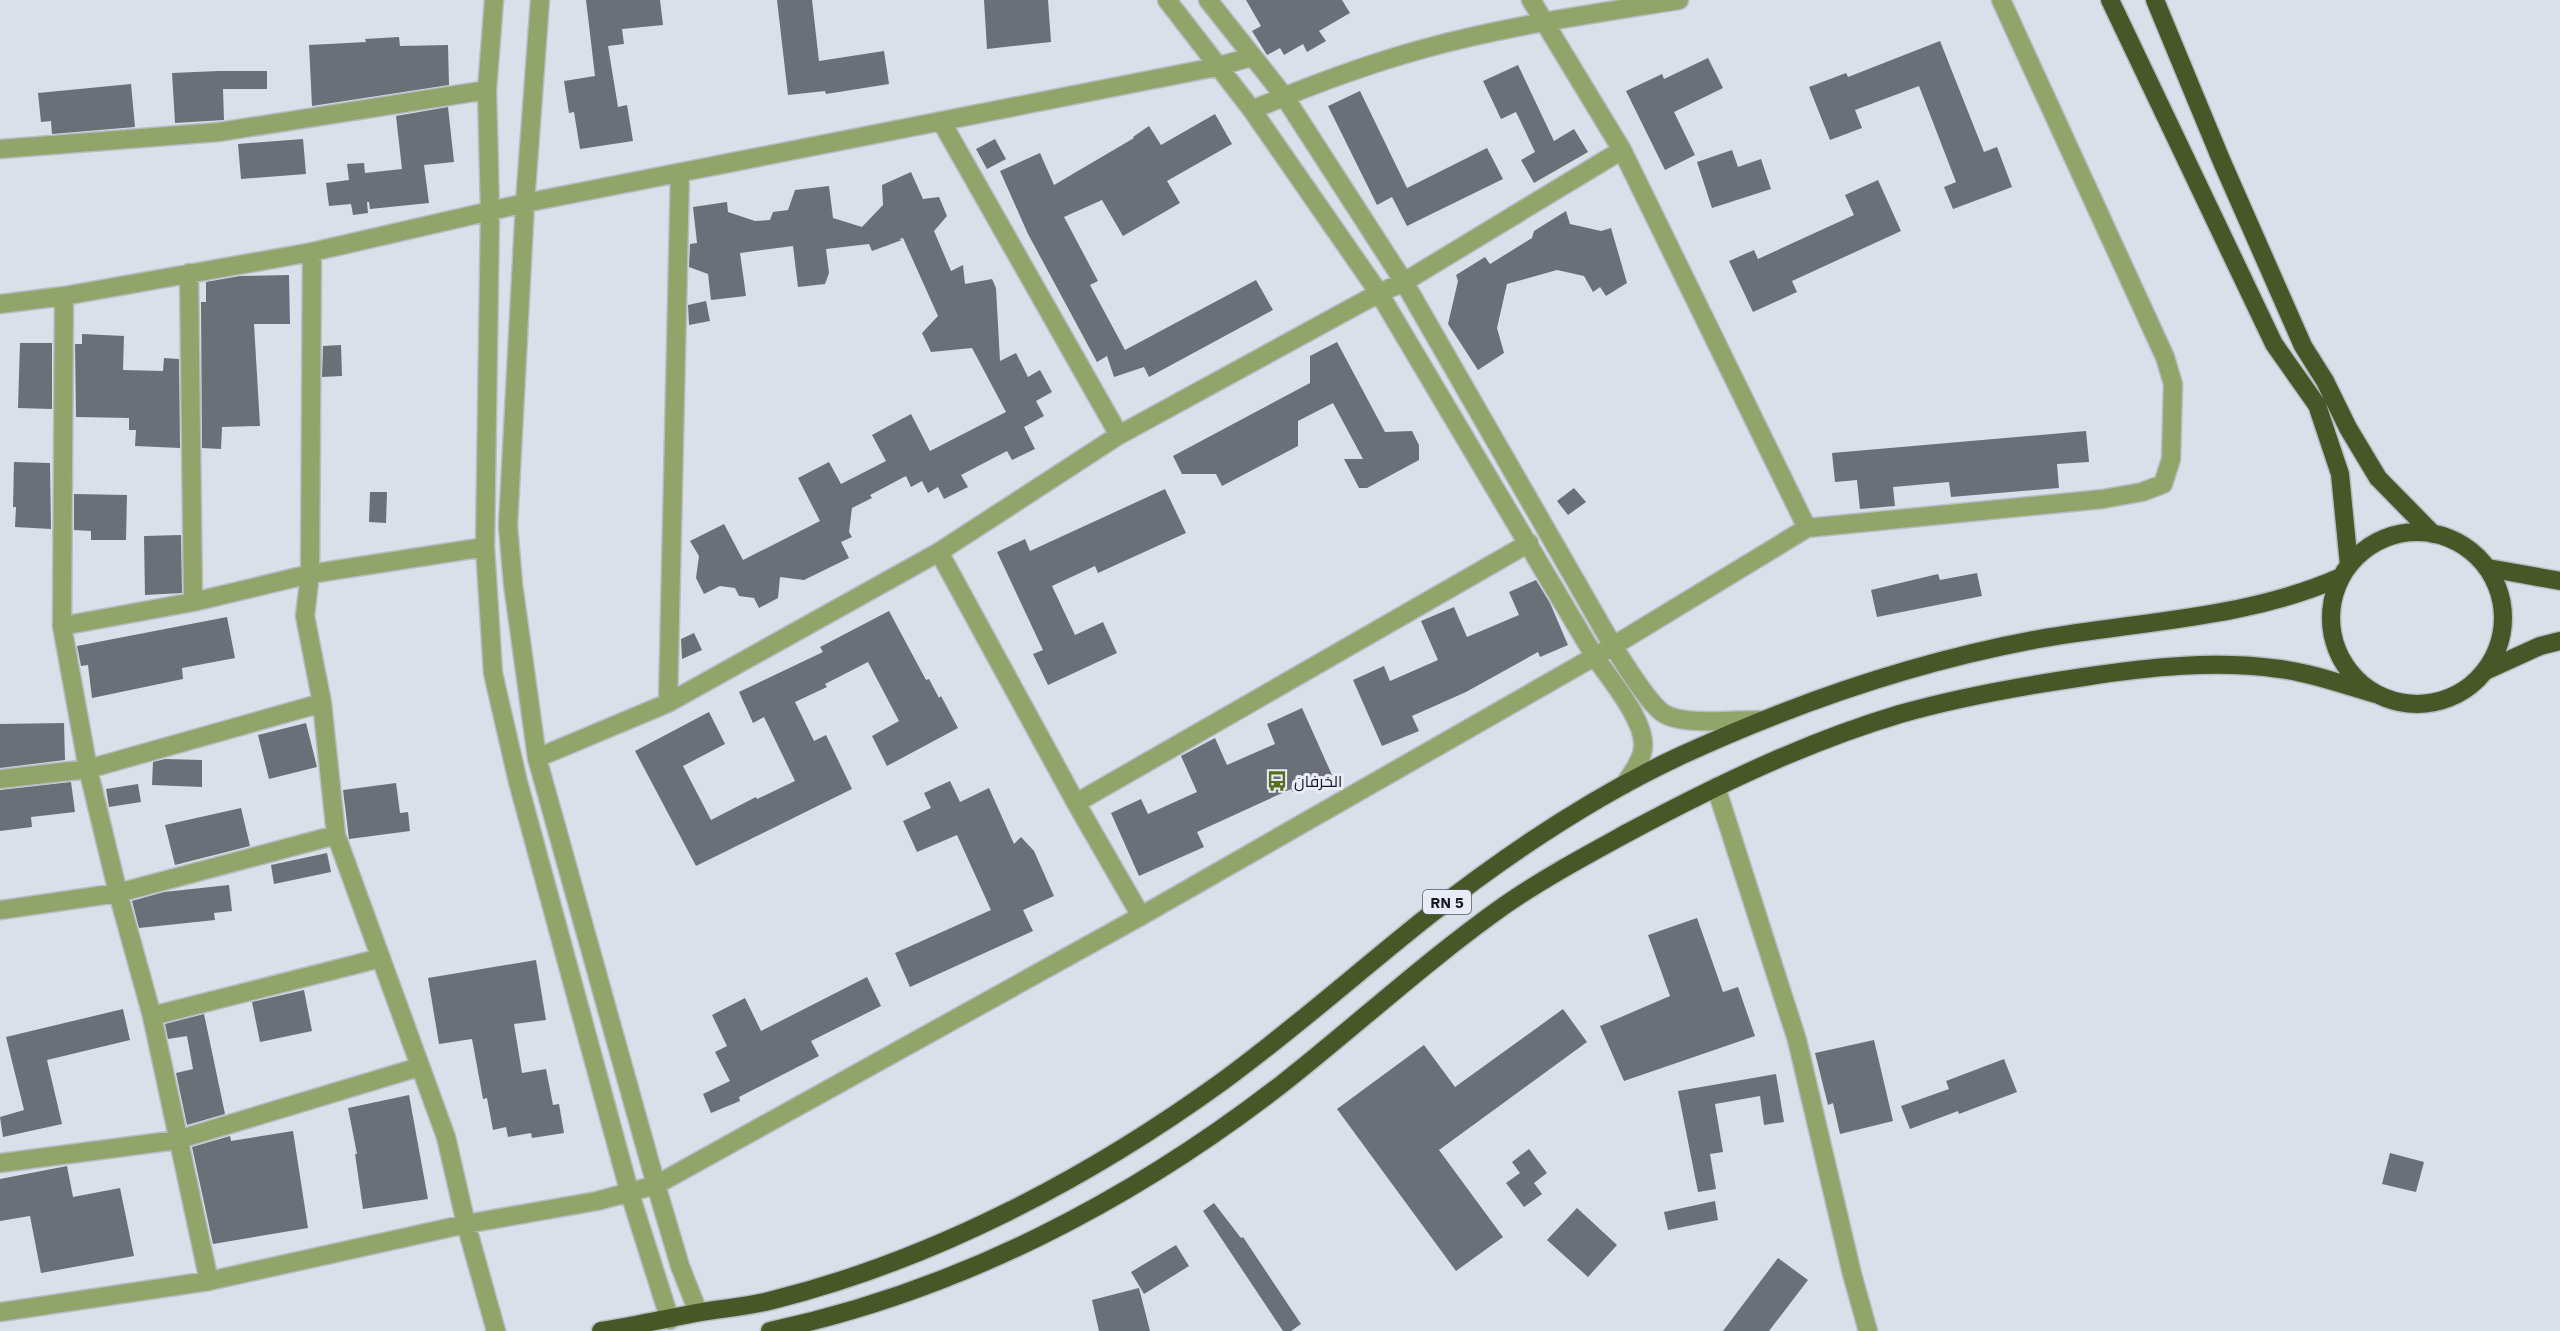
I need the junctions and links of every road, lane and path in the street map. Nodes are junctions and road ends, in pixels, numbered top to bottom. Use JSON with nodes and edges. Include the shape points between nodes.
{"nodes":[{"id":1,"x":494,"y":0,"type":"edge"},
{"id":2,"x":540,"y":0,"type":"edge"},
{"id":3,"x":1167,"y":0,"type":"edge"},
{"id":4,"x":1208,"y":0,"type":"edge"},
{"id":5,"x":1531,"y":0,"type":"edge"},
{"id":6,"x":1679,"y":0,"type":"edge"},
{"id":7,"x":2001,"y":0,"type":"edge"},
{"id":8,"x":2110,"y":0,"type":"edge"},
{"id":9,"x":2155,"y":0,"type":"edge"},
{"id":10,"x":1543,"y":22,"type":"junction"},
{"id":11,"x":1251,"y":57,"type":"junction"},
{"id":12,"x":1216,"y":67,"type":"junction"},
{"id":13,"x":487,"y":90,"type":"junction"},
{"id":14,"x":1284,"y":96,"type":"junction"},
{"id":15,"x":1252,"y":110,"type":"junction"},
{"id":16,"x":942,"y":122,"type":"junction"},
{"id":17,"x":0,"y":149,"type":"edge"},
{"id":18,"x":1622,"y":150,"type":"junction"},
{"id":19,"x":680,"y":173,"type":"junction"},
{"id":20,"x":525,"y":203,"type":"junction"},
{"id":21,"x":490,"y":211,"type":"junction"},
{"id":22,"x":312,"y":252,"type":"junction"},
{"id":23,"x":189,"y":273,"type":"junction"},
{"id":24,"x":1404,"y":282,"type":"junction"},
{"id":25,"x":1379,"y":293,"type":"junction"},
{"id":26,"x":64,"y":296,"type":"junction"},
{"id":27,"x":0,"y":303,"type":"edge"},
{"id":28,"x":1119,"y":435,"type":"junction"},
{"id":29,"x":1807,"y":528,"type":"junction"},
{"id":30,"x":2433,"y":534,"type":"junction"},
{"id":31,"x":1529,"y":543,"type":"junction"},
{"id":32,"x":485,"y":547,"type":"junction"},
{"id":33,"x":939,"y":552,"type":"junction"},
{"id":34,"x":2488,"y":568,"type":"junction"},
{"id":35,"x":2345,"y":571,"type":"junction"},
{"id":36,"x":310,"y":574,"type":"junction"},
{"id":37,"x":2560,"y":581,"type":"edge"},
{"id":38,"x":193,"y":602,"type":"junction"},
{"id":39,"x":63,"y":626,"type":"junction"},
{"id":40,"x":2560,"y":641,"type":"edge"},
{"id":41,"x":1613,"y":646,"type":"junction"},
{"id":42,"x":1595,"y":657,"type":"junction"},
{"id":43,"x":2485,"y":671,"type":"junction"},
{"id":44,"x":2376,"y":694,"type":"junction"},
{"id":45,"x":322,"y":703,"type":"junction"},
{"id":46,"x":668,"y":703,"type":"junction"},
{"id":47,"x":1759,"y":720,"type":"junction"},
{"id":48,"x":537,"y":758,"type":"junction"},
{"id":49,"x":88,"y":769,"type":"junction"},
{"id":50,"x":0,"y":779,"type":"edge"},
{"id":51,"x":1623,"y":785,"type":"junction"},
{"id":52,"x":1716,"y":787,"type":"junction"},
{"id":53,"x":1076,"y":803,"type":"junction"},
{"id":54,"x":336,"y":835,"type":"junction"},
{"id":55,"x":118,"y":893,"type":"junction"},
{"id":56,"x":0,"y":910,"type":"edge"},
{"id":57,"x":1141,"y":916,"type":"junction"},
{"id":58,"x":381,"y":957,"type":"junction"},
{"id":59,"x":152,"y":1016,"type":"junction"},
{"id":60,"x":419,"y":1067,"type":"junction"},
{"id":61,"x":177,"y":1140,"type":"junction"},
{"id":62,"x":0,"y":1163,"type":"edge"},
{"id":63,"x":656,"y":1185,"type":"junction"},
{"id":64,"x":630,"y":1194,"type":"junction"},
{"id":65,"x":466,"y":1224,"type":"junction"},
{"id":66,"x":209,"y":1281,"type":"junction"},
{"id":67,"x":0,"y":1312,"type":"edge"},
{"id":68,"x":698,"y":1312,"type":"junction"},
{"id":69,"x":670,"y":1320,"type":"junction"},
{"id":70,"x":496,"y":1331,"type":"edge"},
{"id":71,"x":601,"y":1331,"type":"edge"},
{"id":72,"x":770,"y":1331,"type":"edge"},
{"id":73,"x":1868,"y":1331,"type":"edge"}],
"edges":[{"from":1,"to":13,"type":"street"},
{"from":2,"to":20,"type":"street"},
{"from":3,"to":12,"type":"street"},
{"from":4,"to":11,"type":"street"},
{"from":5,"to":10,"type":"street"},
{"from":6,"to":10,"type":"street"},
{"from":7,"to":29,"type":"street","via":[[2165,357],[2173,384],[2171,459],[2163,484],[2103,499]]},
{"from":8,"to":35,"type":"highway","via":[[2274,344],[2317,405],[2340,474]]},
{"from":9,"to":30,"type":"highway","via":[[2303,346],[2378,478]]},
{"from":10,"to":14,"type":"street","via":[[1420,50]]},
{"from":10,"to":18,"type":"street"},
{"from":11,"to":12,"type":"street"},
{"from":11,"to":14,"type":"street"},
{"from":12,"to":15,"type":"street"},
{"from":12,"to":16,"type":"street"},
{"from":13,"to":17,"type":"street","via":[[219,132]]},
{"from":13,"to":21,"type":"street"},
{"from":14,"to":15,"type":"street"},
{"from":14,"to":24,"type":"street"},
{"from":15,"to":25,"type":"street"},
{"from":16,"to":19,"type":"street"},
{"from":16,"to":28,"type":"street"},
{"from":18,"to":24,"type":"street"},
{"from":18,"to":29,"type":"street"},
{"from":19,"to":20,"type":"street"},
{"from":19,"to":46,"type":"street"},
{"from":20,"to":21,"type":"street"},
{"from":20,"to":48,"type":"street","via":[[508,526]]},
{"from":21,"to":22,"type":"street"},
{"from":21,"to":32,"type":"street"},
{"from":22,"to":23,"type":"street"},
{"from":22,"to":36,"type":"street"},
{"from":23,"to":26,"type":"street"},
{"from":23,"to":38,"type":"street"},
{"from":24,"to":25,"type":"street"},
{"from":24,"to":41,"type":"street"},
{"from":25,"to":28,"type":"street"},
{"from":25,"to":31,"type":"street"},
{"from":26,"to":27,"type":"street"},
{"from":26,"to":39,"type":"street"},
{"from":28,"to":33,"type":"street"},
{"from":29,"to":41,"type":"street"},
{"from":30,"to":34,"type":"highway","via":[[2458,542]]},
{"from":30,"to":35,"type":"highway","via":[[2405,534],[2378,542],[2362,552]]},
{"from":31,"to":42,"type":"street"},
{"from":31,"to":53,"type":"street"},
{"from":32,"to":36,"type":"street"},
{"from":32,"to":64,"type":"street","via":[[496,684],[518,782]]},
{"from":33,"to":46,"type":"street"},
{"from":33,"to":53,"type":"street"},
{"from":34,"to":37,"type":"highway"},
{"from":34,"to":43,"type":"highway","via":[[2500,593],[2504,621],[2498,648]]},
{"from":35,"to":44,"type":"highway","via":[[2332,604],[2334,643],[2346,667]]},
{"from":35,"to":47,"type":"highway","number":"RN 5","via":[[2307,592],[2246,609],[2050,637],[1959,656],[1888,675]]},
{"from":36,"to":38,"type":"street"},
{"from":36,"to":45,"type":"street","via":[[305,616]]},
{"from":38,"to":39,"type":"street"},
{"from":39,"to":49,"type":"street"},
{"from":40,"to":43,"type":"highway"},
{"from":41,"to":42,"type":"street"},
{"from":41,"to":47,"type":"street","via":[[1663,713],[1698,720]]},
{"from":42,"to":51,"type":"street","via":[[1642,732],[1643,749]]},
{"from":42,"to":57,"type":"street"},
{"from":43,"to":44,"type":"highway","via":[[2466,690],[2441,701],[2414,704]]},
{"from":44,"to":52,"type":"highway","number":"RN 5","via":[[2303,673],[2252,666],[2163,668],[2020,686],[1900,714],[1838,735]]},
{"from":45,"to":49,"type":"street"},
{"from":45,"to":54,"type":"street"},
{"from":46,"to":48,"type":"street"},
{"from":47,"to":51,"type":"highway","number":"RN 5"},
{"from":48,"to":63,"type":"street"},
{"from":49,"to":50,"type":"street"},
{"from":49,"to":55,"type":"street"},
{"from":51,"to":68,"type":"highway","number":"RN 5","via":[[1475,880],[1222,1081],[1054,1186],[953,1239],[901,1259],[777,1299]]},
{"from":52,"to":72,"type":"highway","number":"RN 5","via":[[1595,850],[1510,901],[1283,1083],[1145,1180],[1042,1237],[917,1289],[850,1313]]},
{"from":52,"to":73,"type":"street","via":[[1797,1040]]},
{"from":53,"to":57,"type":"street"},
{"from":54,"to":55,"type":"street"},
{"from":54,"to":58,"type":"street"},
{"from":55,"to":56,"type":"street"},
{"from":55,"to":59,"type":"street"},
{"from":57,"to":63,"type":"street"},
{"from":58,"to":59,"type":"street"},
{"from":58,"to":60,"type":"street"},
{"from":59,"to":61,"type":"street"},
{"from":60,"to":61,"type":"street"},
{"from":60,"to":65,"type":"street","via":[[446,1137]]},
{"from":61,"to":62,"type":"street"},
{"from":61,"to":66,"type":"street"},
{"from":63,"to":64,"type":"street"},
{"from":63,"to":68,"type":"street"},
{"from":64,"to":65,"type":"street"},
{"from":64,"to":69,"type":"street"},
{"from":65,"to":66,"type":"street"},
{"from":65,"to":70,"type":"street"},
{"from":66,"to":67,"type":"street"},
{"from":68,"to":69,"type":"highway","number":"RN 5"},
{"from":69,"to":71,"type":"highway","number":"RN 5"}]}
